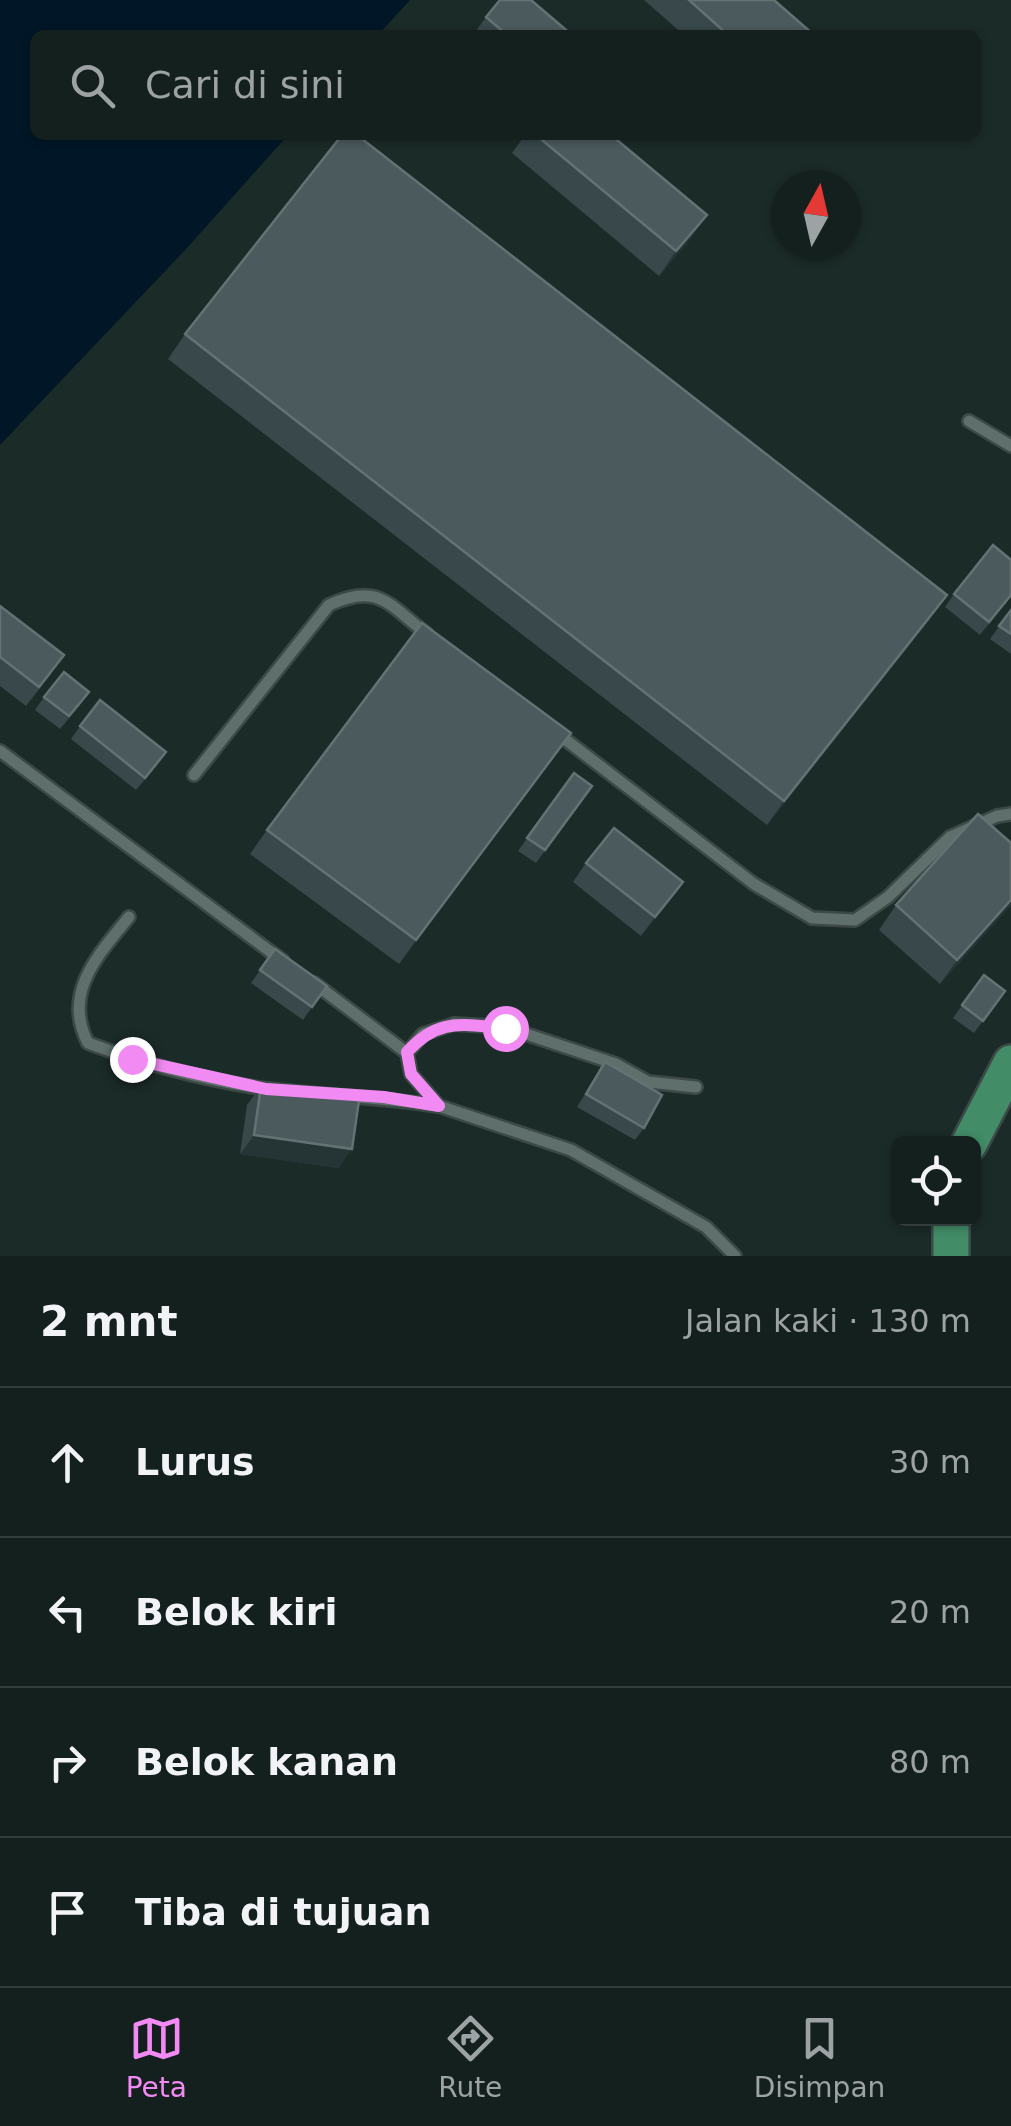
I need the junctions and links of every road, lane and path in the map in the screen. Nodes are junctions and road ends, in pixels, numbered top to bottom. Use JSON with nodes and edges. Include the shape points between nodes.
{"nodes":[{"id":1,"x":969,"y":421,"type":"dead end"},
{"id":2,"x":1011,"y":446,"type":"edge"},
{"id":3,"x":442,"y":646,"type":"edge"},
{"id":4,"x":536,"y":717,"type":"edge"},
{"id":5,"x":0,"y":751,"type":"edge"},
{"id":6,"x":194,"y":775,"type":"dead end"},
{"id":7,"x":1011,"y":814,"type":"edge"},
{"id":8,"x":129,"y":917,"type":"dead end"},
{"id":9,"x":407,"y":1052,"type":"junction"},
{"id":10,"x":1011,"y":1063,"type":"edge"},
{"id":11,"x":696,"y":1087,"type":"dead end"},
{"id":12,"x":439,"y":1106,"type":"junction"},
{"id":13,"x":972,"y":1136,"type":"edge"},
{"id":14,"x":951,"y":1226,"type":"edge"},
{"id":15,"x":735,"y":1256,"type":"edge"},
{"id":16,"x":950,"y":1256,"type":"edge"}],
"edges":[{"from":1,"to":2,"type":"lane"},
{"from":3,"to":6,"type":"lane","via":[[380,598],[349,596],[329,605]]},
{"from":4,"to":7,"type":"lane","via":[[754,884],[812,918],[855,920],[950,837]]},
{"from":5,"to":9,"type":"lane"},
{"from":8,"to":12,"type":"lane","via":[[85,976],[78,1023],[88,1043],[266,1089]]},
{"from":9,"to":11,"type":"lane","via":[[423,1034],[454,1024],[505,1028],[616,1064],[648,1082]]},
{"from":9,"to":12,"type":"lane","via":[[411,1074]]},
{"from":10,"to":13,"type":"main road"},
{"from":12,"to":15,"type":"lane","via":[[571,1150],[706,1227]]},
{"from":14,"to":16,"type":"main road"}]}
